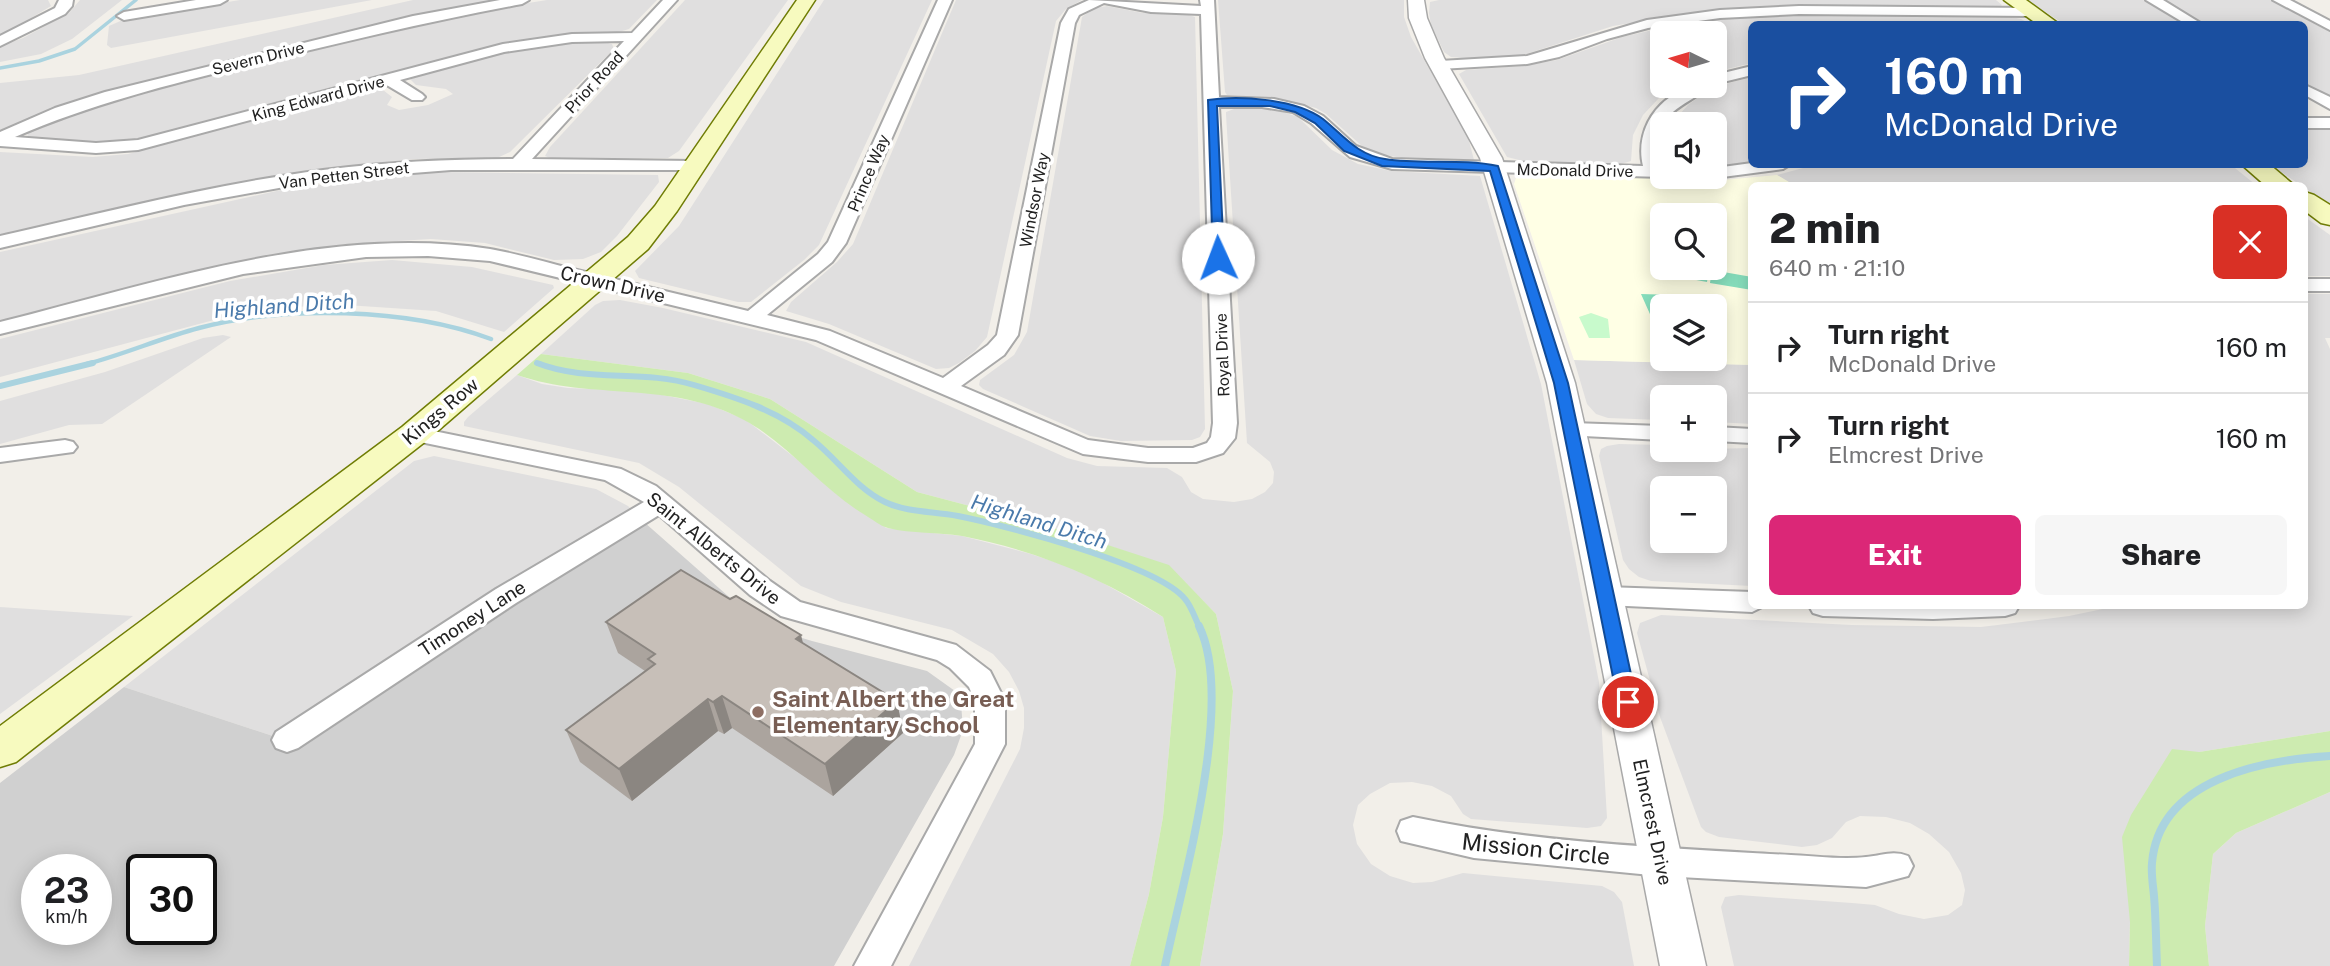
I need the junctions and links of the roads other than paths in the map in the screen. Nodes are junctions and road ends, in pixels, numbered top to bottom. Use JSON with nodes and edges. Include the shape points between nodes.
{"nodes":[{"id":1,"x":66,"y":0,"type":"edge"},
{"id":2,"x":220,"y":0,"type":"edge"},
{"id":3,"x":522,"y":0,"type":"edge"},
{"id":4,"x":670,"y":0,"type":"edge"},
{"id":5,"x":806,"y":0,"type":"edge"},
{"id":6,"x":945,"y":0,"type":"edge"},
{"id":7,"x":1099,"y":0,"type":"edge"},
{"id":8,"x":1108,"y":0,"type":"edge"},
{"id":9,"x":1416,"y":0,"type":"edge"},
{"id":10,"x":2013,"y":0,"type":"edge"},
{"id":11,"x":2153,"y":0,"type":"edge"},
{"id":12,"x":2280,"y":0,"type":"edge"},
{"id":13,"x":1207,"y":5,"type":"edge"},
{"id":14,"x":2031,"y":12,"type":"junction"},
{"id":15,"x":124,"y":16,"type":"dead end"},
{"id":16,"x":2044,"y":21,"type":"edge"},
{"id":17,"x":2190,"y":21,"type":"edge"},
{"id":18,"x":2330,"y":26,"type":"edge"},
{"id":19,"x":636,"y":37,"type":"junction"},
{"id":20,"x":0,"y":41,"type":"edge"},
{"id":21,"x":1440,"y":65,"type":"junction"},
{"id":22,"x":1748,"y":71,"type":"edge"},
{"id":23,"x":1727,"y":77,"type":"edge"},
{"id":24,"x":388,"y":79,"type":"junction"},
{"id":25,"x":2308,"y":91,"type":"edge"},
{"id":26,"x":417,"y":97,"type":"dead end"},
{"id":27,"x":1682,"y":98,"type":"edge"},
{"id":28,"x":1212,"y":103,"type":"junction"},
{"id":29,"x":2330,"y":104,"type":"edge"},
{"id":30,"x":1663,"y":112,"type":"edge"},
{"id":31,"x":2308,"y":123,"type":"edge"},
{"id":32,"x":2330,"y":123,"type":"edge"},
{"id":33,"x":0,"y":140,"type":"edge"},
{"id":34,"x":517,"y":165,"type":"junction"},
{"id":35,"x":694,"y":166,"type":"junction"},
{"id":36,"x":1494,"y":168,"type":"junction"},
{"id":37,"x":1753,"y":168,"type":"edge"},
{"id":38,"x":2258,"y":168,"type":"edge"},
{"id":39,"x":1650,"y":171,"type":"edge"},
{"id":40,"x":1727,"y":171,"type":"edge"},
{"id":41,"x":2278,"y":182,"type":"edge"},
{"id":42,"x":2308,"y":202,"type":"edge"},
{"id":43,"x":2330,"y":218,"type":"edge"},
{"id":44,"x":0,"y":242,"type":"edge"},
{"id":45,"x":595,"y":281,"type":"junction"},
{"id":46,"x":2308,"y":285,"type":"edge"},
{"id":47,"x":2330,"y":285,"type":"edge"},
{"id":48,"x":752,"y":317,"type":"junction"},
{"id":49,"x":0,"y":328,"type":"edge"},
{"id":50,"x":944,"y":388,"type":"junction"},
{"id":51,"x":1572,"y":430,"type":"junction"},
{"id":52,"x":1650,"y":433,"type":"edge"},
{"id":53,"x":414,"y":435,"type":"junction"},
{"id":54,"x":1727,"y":435,"type":"edge"},
{"id":55,"x":1748,"y":436,"type":"edge"},
{"id":56,"x":65,"y":447,"type":"dead end"},
{"id":57,"x":1208,"y":452,"type":"joint"},
{"id":58,"x":0,"y":455,"type":"edge"},
{"id":59,"x":661,"y":503,"type":"junction"},
{"id":60,"x":1606,"y":596,"type":"junction"},
{"id":61,"x":1748,"y":603,"type":"edge"},
{"id":62,"x":286,"y":740,"type":"dead end"},
{"id":63,"x":0,"y":750,"type":"edge"},
{"id":64,"x":1413,"y":831,"type":"dead end"},
{"id":65,"x":1661,"y":862,"type":"junction"},
{"id":66,"x":1896,"y":866,"type":"dead end"},
{"id":67,"x":872,"y":966,"type":"edge"},
{"id":68,"x":1683,"y":966,"type":"edge"}],
"edges":[{"from":1,"to":20,"type":"street","via":[[60,11]]},
{"from":2,"to":15,"type":"street"},
{"from":3,"to":33,"type":"street","name":"Severn Drive","via":[[413,20],[110,95],[49,116]]},
{"from":4,"to":19,"type":"street","name":"Prior Road"},
{"from":5,"to":35,"type":"main road","name":"Kings Row"},
{"from":6,"to":48,"type":"street","name":"Prince Way","via":[[837,243]]},
{"from":7,"to":50,"type":"street","name":"Windsor Way","via":[[1074,12],[1068,23],[1007,335],[996,350]]},
{"from":8,"to":13,"type":"street","via":[[1151,8]]},
{"from":9,"to":21,"type":"street","name":"Elmcrest Drive","via":[[1420,30]]},
{"from":10,"to":14,"type":"main road"},
{"from":11,"to":17,"type":"street"},
{"from":12,"to":18,"type":"street"},
{"from":13,"to":28,"type":"street","name":"Royal Drive"},
{"from":14,"to":16,"type":"main road"},
{"from":14,"to":21,"type":"street","via":[[1799,10],[1710,15],[1627,29],[1527,60]]},
{"from":19,"to":24,"type":"street","name":"King Edward Drive","via":[[526,44]]},
{"from":19,"to":34,"type":"street","name":"Prior Road"},
{"from":21,"to":36,"type":"street","name":"Elmcrest Drive","via":[[1478,129]]},
{"from":22,"to":23,"type":"street"},
{"from":24,"to":26,"type":"street"},
{"from":24,"to":33,"type":"street","name":"King Edward Drive","via":[[138,145],[96,148]]},
{"from":25,"to":29,"type":"street"},
{"from":27,"to":30,"type":"street"},
{"from":28,"to":36,"type":"street","name":"McDonald Drive","via":[[1270,103],[1298,109],[1348,149],[1382,162]]},
{"from":28,"to":57,"type":"street","name":"Royal Drive","via":[[1225,423],[1223,438]]},
{"from":31,"to":32,"type":"street"},
{"from":34,"to":35,"type":"street","name":"Van Petten Street"},
{"from":34,"to":44,"type":"street","name":"Van Petten Street","via":[[409,167],[324,175]]},
{"from":35,"to":45,"type":"main road","name":"Kings Row","via":[[649,231]]},
{"from":36,"to":39,"type":"street","name":"McDonald Drive"},
{"from":36,"to":51,"type":"street","name":"Elmcrest Drive"},
{"from":37,"to":40,"type":"street"},
{"from":38,"to":41,"type":"main road"},
{"from":42,"to":43,"type":"main road"},
{"from":45,"to":48,"type":"street","name":"Crown Drive"},
{"from":45,"to":49,"type":"street","name":"Crown Drive","via":[[490,255],[360,250],[243,268]]},
{"from":45,"to":53,"type":"main road","name":"Kings Row"},
{"from":46,"to":47,"type":"street"},
{"from":48,"to":50,"type":"street","name":"Crown Drive","via":[[823,335]]},
{"from":50,"to":57,"type":"street","name":"Crown Drive","via":[[1083,447],[1148,455]]},
{"from":51,"to":52,"type":"street"},
{"from":51,"to":60,"type":"street","name":"Elmcrest Drive"},
{"from":53,"to":59,"type":"street","name":"Saint Alberts Drive","via":[[612,474]]},
{"from":53,"to":63,"type":"main road","name":"Kings Row"},
{"from":54,"to":55,"type":"street"},
{"from":56,"to":58,"type":"street"},
{"from":59,"to":62,"type":"street","name":"Timoney Lane","via":[[506,596]]},
{"from":59,"to":67,"type":"street","name":"Saint Alberts Drive","via":[[779,602],[946,652],[965,663],[987,692],[993,708],[990,744]]},
{"from":60,"to":61,"type":"street"},
{"from":60,"to":65,"type":"street","name":"Elmcrest Drive"},
{"from":64,"to":65,"type":"street","name":"Mission Circle","via":[[1474,844]]},
{"from":65,"to":66,"type":"street","name":"Mission Circle","via":[[1835,872]]},
{"from":65,"to":68,"type":"street","name":"Elmcrest Drive"}]}
